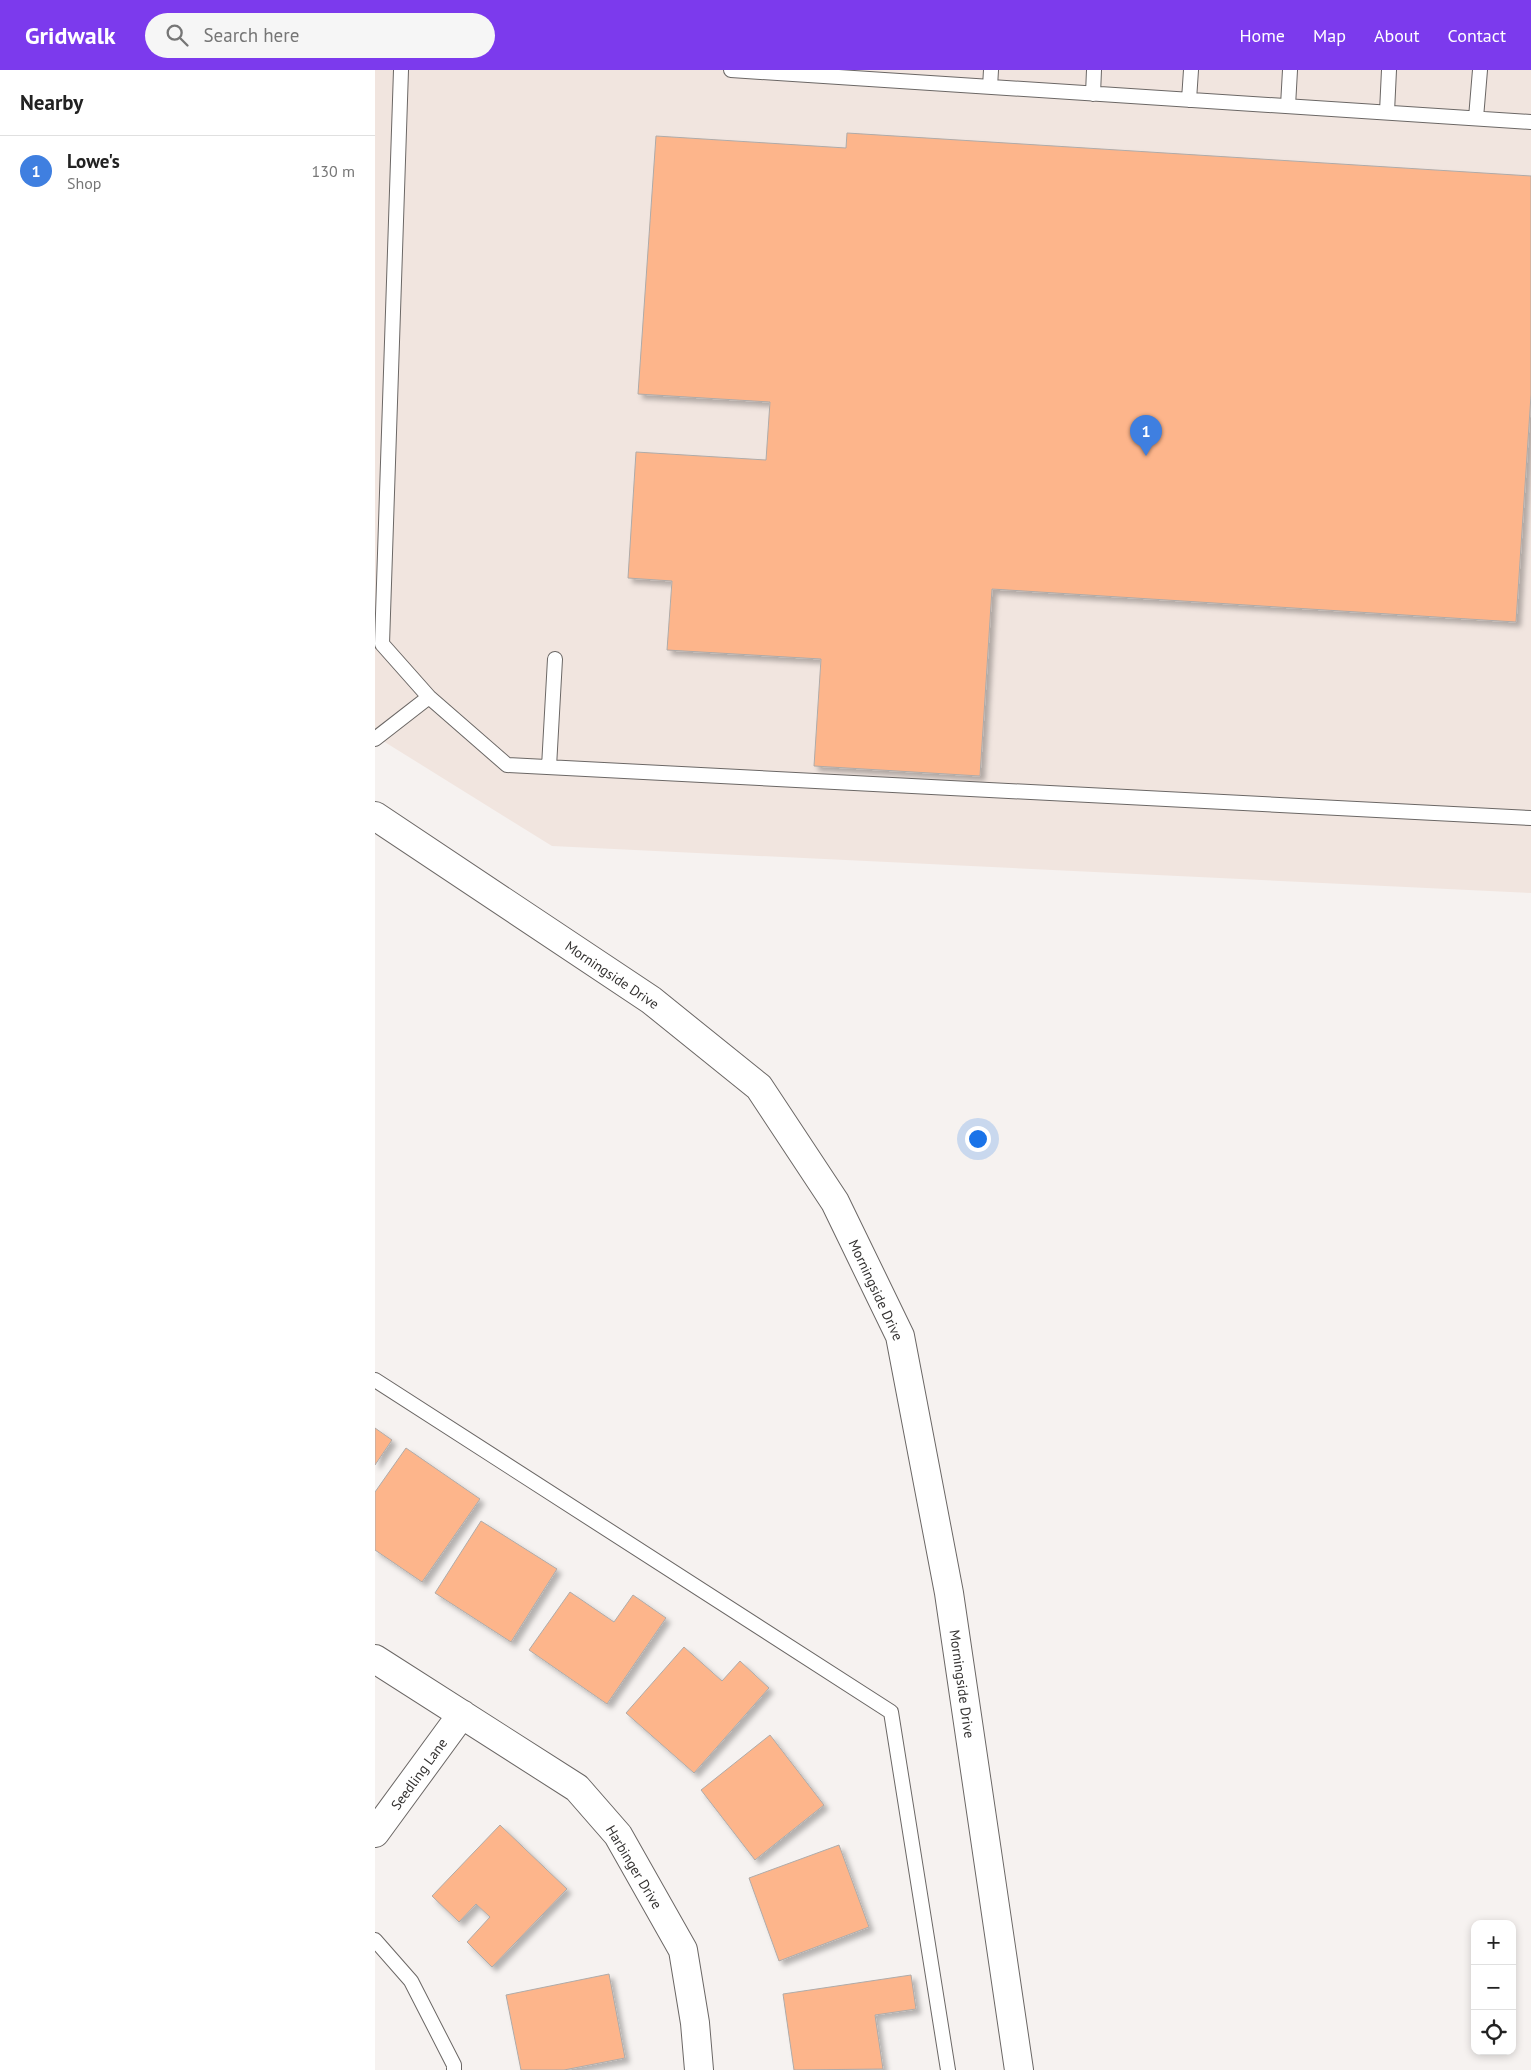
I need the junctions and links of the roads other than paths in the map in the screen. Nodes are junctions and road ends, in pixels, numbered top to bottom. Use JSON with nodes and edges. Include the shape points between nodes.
{"nodes":[{"id":1,"x":401,"y":70,"type":"edge"},
{"id":2,"x":731,"y":70,"type":"edge"},
{"id":3,"x":991,"y":70,"type":"edge"},
{"id":4,"x":1094,"y":70,"type":"edge"},
{"id":5,"x":1191,"y":70,"type":"edge"},
{"id":6,"x":1290,"y":70,"type":"edge"},
{"id":7,"x":1389,"y":70,"type":"edge"},
{"id":8,"x":1479,"y":70,"type":"edge"},
{"id":9,"x":785,"y":72,"type":"edge"},
{"id":10,"x":878,"y":75,"type":"edge"},
{"id":11,"x":990,"y":87,"type":"junction"},
{"id":12,"x":1093,"y":94,"type":"junction"},
{"id":13,"x":1189,"y":100,"type":"junction"},
{"id":14,"x":1289,"y":106,"type":"junction"},
{"id":15,"x":1387,"y":112,"type":"junction"},
{"id":16,"x":1476,"y":118,"type":"junction"},
{"id":17,"x":1531,"y":122,"type":"edge"},
{"id":18,"x":555,"y":659,"type":"dead end"},
{"id":19,"x":429,"y":697,"type":"junction"},
{"id":20,"x":375,"y":739,"type":"edge"},
{"id":21,"x":549,"y":767,"type":"junction"},
{"id":22,"x":375,"y":816,"type":"edge"},
{"id":23,"x":1531,"y":818,"type":"edge"},
{"id":24,"x":375,"y":1380,"type":"edge"},
{"id":25,"x":375,"y":1659,"type":"edge"},
{"id":26,"x":462,"y":1714,"type":"junction"},
{"id":27,"x":375,"y":1833,"type":"edge"},
{"id":28,"x":375,"y":1940,"type":"edge"},
{"id":29,"x":454,"y":2070,"type":"edge"},
{"id":30,"x":699,"y":2070,"type":"edge"},
{"id":31,"x":948,"y":2070,"type":"edge"},
{"id":32,"x":1019,"y":2070,"type":"edge"}],
"edges":[{"from":1,"to":19,"type":"lane","via":[[382,644]]},
{"from":2,"to":9,"type":"lane"},
{"from":3,"to":11,"type":"lane"},
{"from":4,"to":12,"type":"lane"},
{"from":5,"to":13,"type":"lane"},
{"from":6,"to":14,"type":"lane"},
{"from":7,"to":15,"type":"lane"},
{"from":8,"to":16,"type":"lane"},
{"from":9,"to":10,"type":"lane"},
{"from":10,"to":11,"type":"lane"},
{"from":11,"to":12,"type":"lane"},
{"from":12,"to":13,"type":"lane"},
{"from":13,"to":14,"type":"lane"},
{"from":14,"to":15,"type":"lane"},
{"from":15,"to":16,"type":"lane"},
{"from":16,"to":17,"type":"lane"},
{"from":18,"to":21,"type":"lane"},
{"from":19,"to":20,"type":"lane"},
{"from":19,"to":21,"type":"lane","via":[[507,765]]},
{"from":21,"to":23,"type":"lane"},
{"from":22,"to":32,"type":"street","name":"Morningside Drive","via":[[651,1000],[759,1087],[835,1202],[900,1336],[949,1593]]},
{"from":24,"to":31,"type":"lane","via":[[891,1712]]},
{"from":25,"to":26,"type":"street","name":"Harbinger Drive"},
{"from":26,"to":27,"type":"street","name":"Seedling Lane"},
{"from":26,"to":30,"type":"street","name":"Harbinger Drive","via":[[577,1788],[618,1835],[683,1950]]},
{"from":28,"to":29,"type":"lane","via":[[411,1981]]}]}
